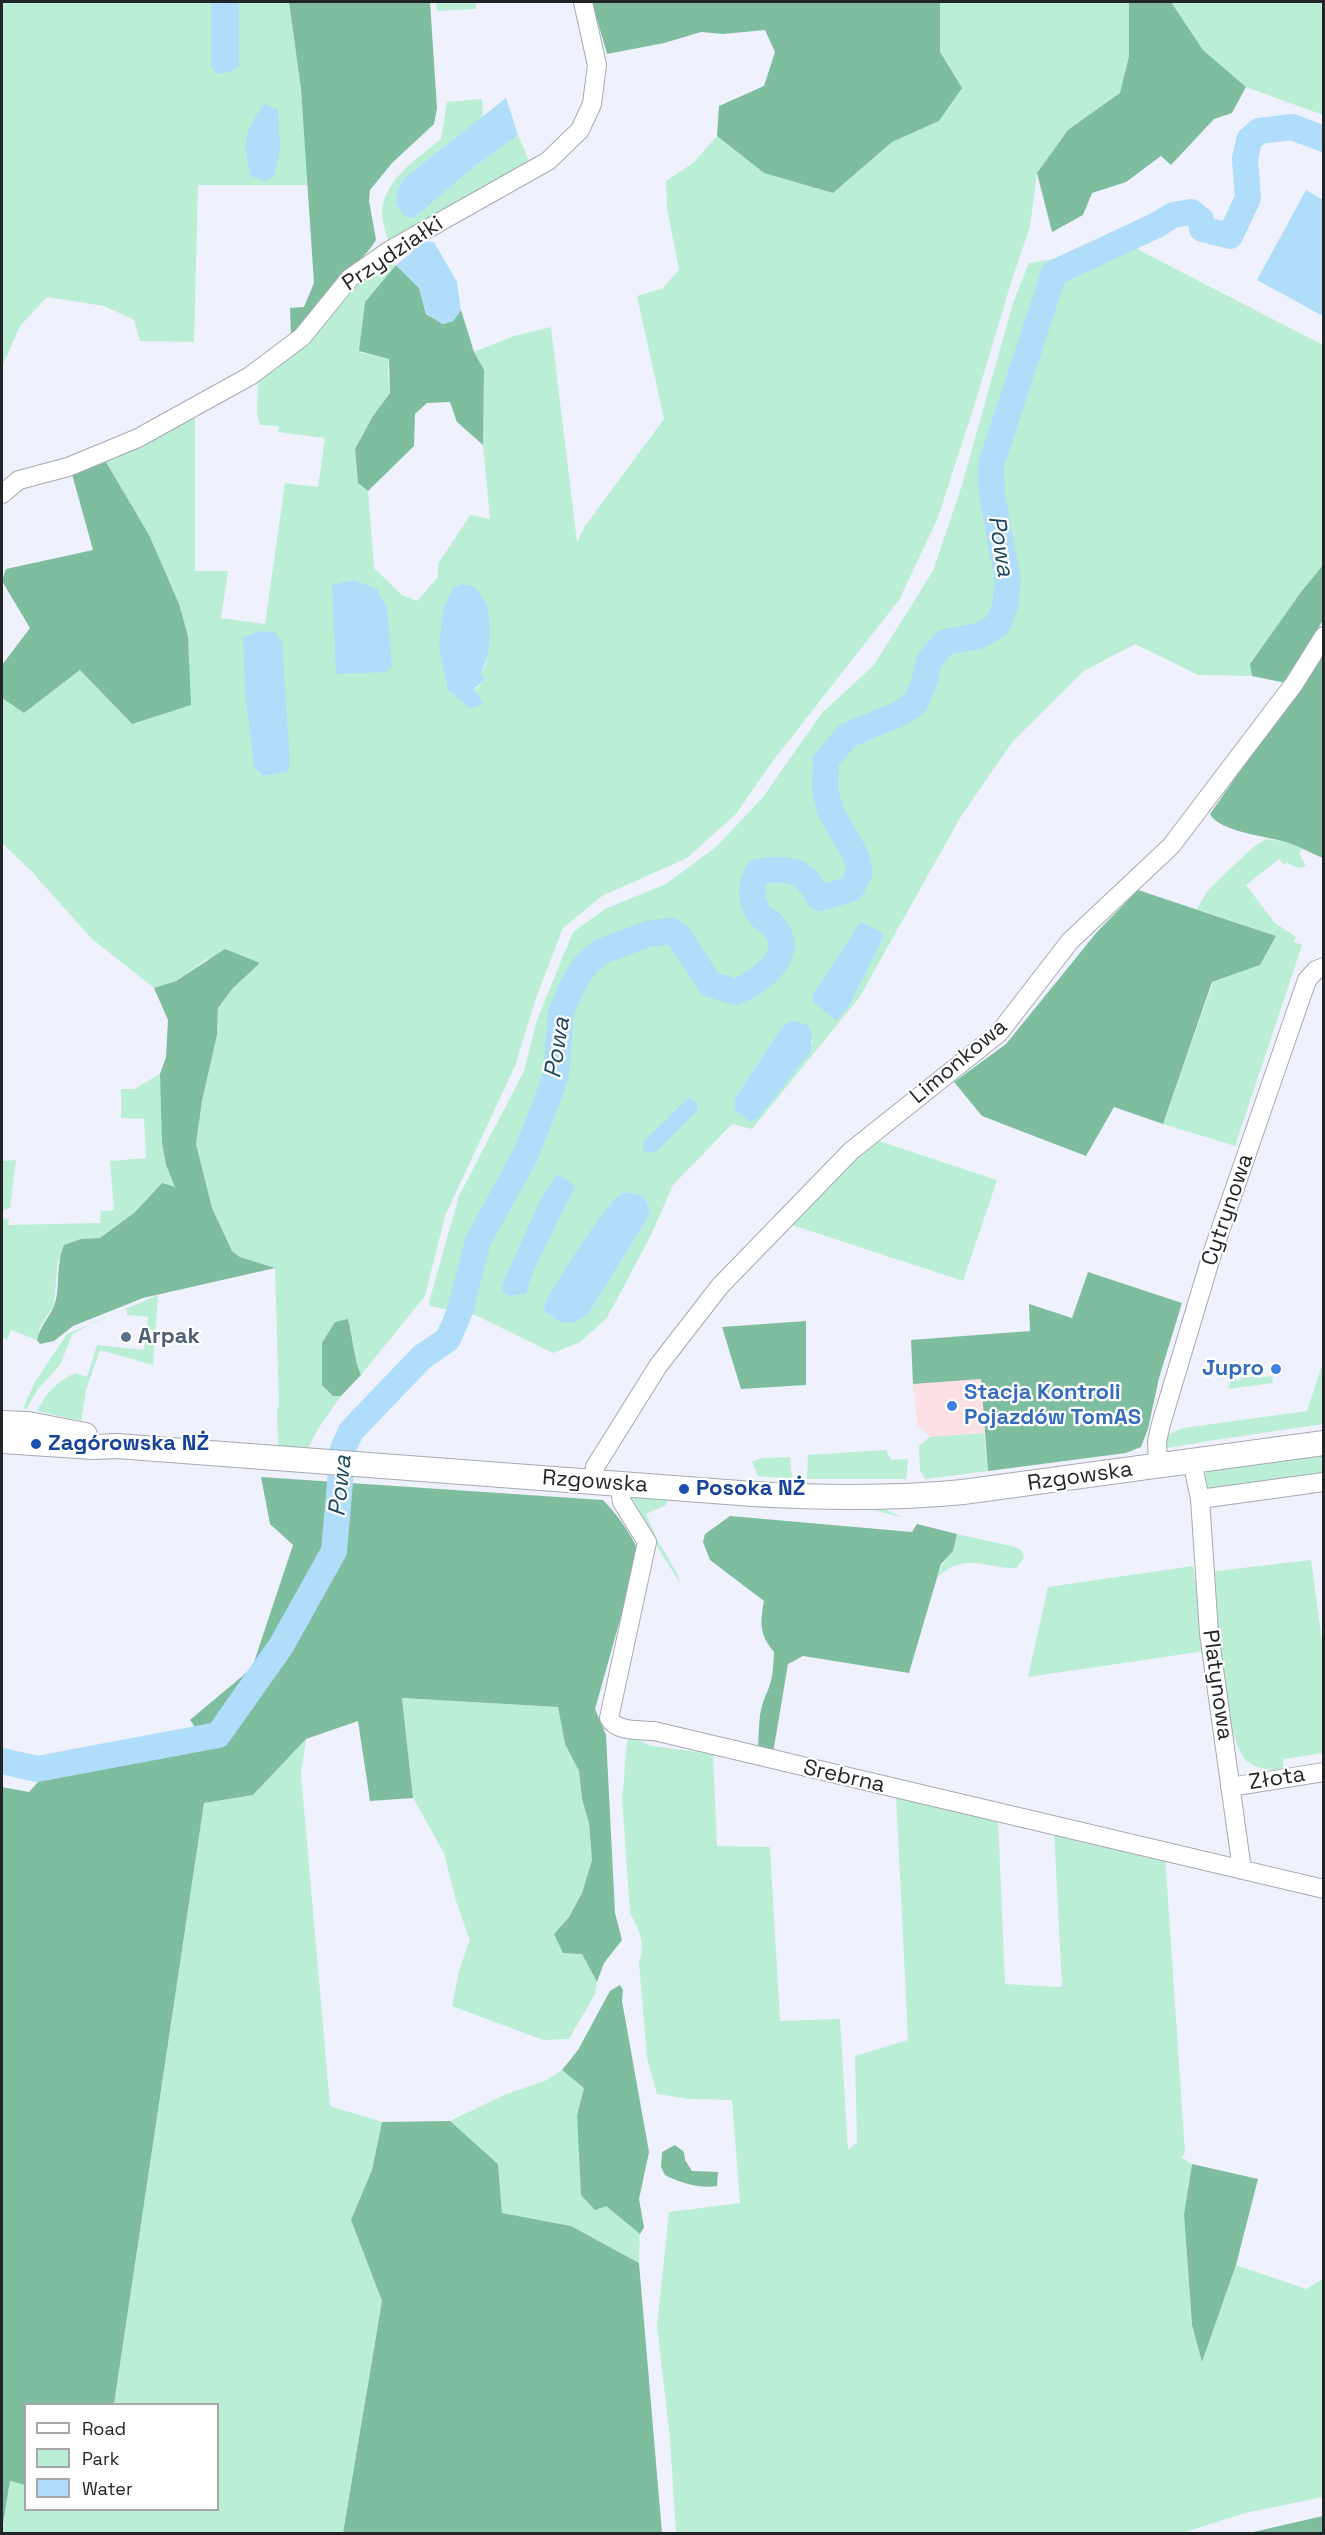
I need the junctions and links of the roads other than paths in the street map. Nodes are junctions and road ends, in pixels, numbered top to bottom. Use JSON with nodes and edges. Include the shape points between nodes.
{"nodes":[{"id":1,"x":584,"y":2,"type":"edge"},
{"id":2,"x":2,"y":494,"type":"edge"},
{"id":3,"x":1323,"y":636,"type":"edge"},
{"id":4,"x":1323,"y":967,"type":"edge"},
{"id":5,"x":2,"y":1429,"type":"edge"},
{"id":6,"x":1323,"y":1443,"type":"edge"},
{"id":7,"x":1192,"y":1461,"type":"junction"},
{"id":8,"x":1158,"y":1465,"type":"junction"},
{"id":9,"x":594,"y":1482,"type":"junction"},
{"id":10,"x":1323,"y":1482,"type":"edge"},
{"id":11,"x":619,"y":1483,"type":"junction"},
{"id":12,"x":1200,"y":1499,"type":"junction"},
{"id":13,"x":1323,"y":1772,"type":"edge"},
{"id":14,"x":1230,"y":1787,"type":"junction"},
{"id":15,"x":1242,"y":1870,"type":"junction"},
{"id":16,"x":1323,"y":1889,"type":"edge"}],
"edges":[{"from":1,"to":2,"type":"street","name":"Przydziałki","via":[[597,65],[592,104],[580,130],[548,161],[390,250],[350,278],[302,337],[250,376],[138,438],[68,467],[19,480]]},
{"from":3,"to":9,"type":"street","name":"Limonkowa","via":[[1294,684],[1171,846],[1070,941],[999,1033],[850,1150],[720,1286],[658,1366],[595,1467]]},
{"from":4,"to":8,"type":"street","name":"Cytrynowa","via":[[1307,980],[1212,1254],[1161,1424]]},
{"from":5,"to":9,"type":"street","name":"Rzgowska","via":[[68,1431],[117,1446]]},
{"from":6,"to":7,"type":"street","name":"Rzgowska"},
{"from":7,"to":8,"type":"street","name":"Rzgowska"},
{"from":7,"to":12,"type":"street","name":"Platynowa"},
{"from":8,"to":11,"type":"street","name":"Rzgowska","via":[[1026,1485],[892,1498],[799,1497]]},
{"from":9,"to":11,"type":"street","name":"Rzgowska"},
{"from":10,"to":12,"type":"street"},
{"from":11,"to":15,"type":"street","name":"Srebrna","via":[[622,1502],[647,1542],[610,1712],[612,1723],[618,1727],[654,1731]]},
{"from":12,"to":14,"type":"street","name":"Platynowa","via":[[1209,1633]]},
{"from":13,"to":14,"type":"street","name":"Złota"},
{"from":14,"to":15,"type":"street","name":"Platynowa"},
{"from":15,"to":16,"type":"street","name":"Srebrna"}]}
